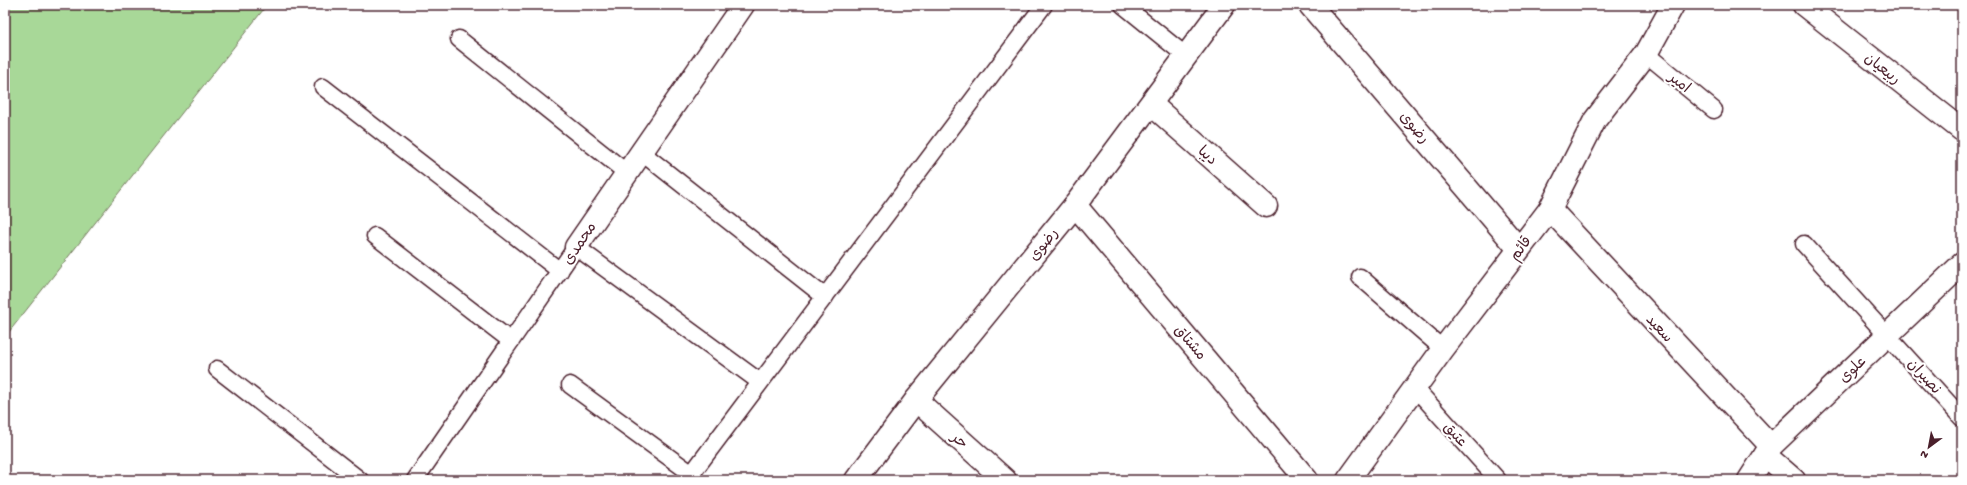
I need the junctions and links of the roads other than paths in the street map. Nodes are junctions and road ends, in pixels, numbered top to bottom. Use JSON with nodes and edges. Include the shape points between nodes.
{"nodes":[{"id":1,"x":743,"y":5,"type":"edge"},
{"id":2,"x":1044,"y":5,"type":"edge"},
{"id":3,"x":1123,"y":5,"type":"edge"},
{"id":4,"x":1224,"y":5,"type":"edge"},
{"id":5,"x":1310,"y":5,"type":"edge"},
{"id":6,"x":1673,"y":5,"type":"edge"},
{"id":7,"x":1804,"y":5,"type":"edge"},
{"id":8,"x":459,"y":39,"type":"dead end"},
{"id":9,"x":1646,"y":54,"type":"junction"},
{"id":10,"x":1186,"y":56,"type":"junction"},
{"id":11,"x":323,"y":87,"type":"dead end"},
{"id":12,"x":1151,"y":104,"type":"junction"},
{"id":13,"x":1714,"y":110,"type":"dead end"},
{"id":14,"x":1962,"y":130,"type":"edge"},
{"id":15,"x":641,"y":152,"type":"junction"},
{"id":16,"x":627,"y":173,"type":"junction"},
{"id":17,"x":1075,"y":205,"type":"junction"},
{"id":18,"x":1266,"y":206,"type":"dead end"},
{"id":19,"x":1550,"y":209,"type":"junction"},
{"id":20,"x":375,"y":236,"type":"dead end"},
{"id":21,"x":1804,"y":244,"type":"dead end"},
{"id":22,"x":576,"y":247,"type":"junction"},
{"id":23,"x":1519,"y":249,"type":"junction"},
{"id":24,"x":1962,"y":264,"type":"edge"},
{"id":25,"x":560,"y":271,"type":"junction"},
{"id":26,"x":1360,"y":277,"type":"dead end"},
{"id":27,"x":825,"y":297,"type":"junction"},
{"id":28,"x":1887,"y":335,"type":"junction"},
{"id":29,"x":511,"y":341,"type":"junction"},
{"id":30,"x":1443,"y":349,"type":"junction"},
{"id":31,"x":217,"y":369,"type":"dead end"},
{"id":32,"x":760,"y":382,"type":"junction"},
{"id":33,"x":570,"y":385,"type":"dead end"},
{"id":34,"x":1415,"y":388,"type":"junction"},
{"id":35,"x":916,"y":400,"type":"junction"},
{"id":36,"x":1962,"y":418,"type":"edge"},
{"id":37,"x":1768,"y":450,"type":"junction"},
{"id":38,"x":689,"y":477,"type":"edge"},
{"id":39,"x":360,"y":480,"type":"edge"},
{"id":40,"x":415,"y":480,"type":"edge"},
{"id":41,"x":856,"y":480,"type":"edge"},
{"id":42,"x":1005,"y":480,"type":"edge"},
{"id":43,"x":1307,"y":480,"type":"edge"},
{"id":44,"x":1348,"y":480,"type":"edge"},
{"id":45,"x":1498,"y":480,"type":"edge"},
{"id":46,"x":1749,"y":480,"type":"edge"},
{"id":47,"x":1794,"y":480,"type":"edge"}],
"edges":[{"from":1,"to":15,"type":"street","name":"محمدی"},
{"from":2,"to":27,"type":"lane"},
{"from":3,"to":10,"type":"lane"},
{"from":4,"to":10,"type":"street","name":"رضوی"},
{"from":5,"to":23,"type":"street","name":"رضوی"},
{"from":6,"to":9,"type":"street","name":"قائم"},
{"from":7,"to":14,"type":"street","name":"ربیعیان"},
{"from":8,"to":16,"type":"lane"},
{"from":9,"to":13,"type":"lane","name":"امیر"},
{"from":9,"to":19,"type":"street","name":"قائم","via":[[1595,120]]},
{"from":10,"to":12,"type":"street","name":"رضوی"},
{"from":11,"to":25,"type":"lane"},
{"from":12,"to":17,"type":"street","name":"رضوی"},
{"from":12,"to":18,"type":"street","name":"دیبا"},
{"from":15,"to":16,"type":"street","name":"محمدی"},
{"from":15,"to":27,"type":"lane"},
{"from":16,"to":22,"type":"street","name":"محمدی"},
{"from":17,"to":35,"type":"street","name":"رضوی"},
{"from":17,"to":43,"type":"street","name":"مشتاق"},
{"from":19,"to":23,"type":"street","name":"قائم"},
{"from":19,"to":37,"type":"street","name":"سعید"},
{"from":20,"to":29,"type":"lane"},
{"from":21,"to":28,"type":"lane","name":"نصیران"},
{"from":22,"to":25,"type":"lane","name":"محمدی"},
{"from":22,"to":32,"type":"lane"},
{"from":23,"to":30,"type":"street","name":"قائم"},
{"from":24,"to":28,"type":"street","name":"علوی"},
{"from":25,"to":29,"type":"lane","name":"محمدی"},
{"from":26,"to":30,"type":"lane"},
{"from":27,"to":32,"type":"lane"},
{"from":28,"to":36,"type":"lane","name":"نصیران"},
{"from":28,"to":37,"type":"street","name":"علوی"},
{"from":29,"to":40,"type":"lane","name":"محمدی"},
{"from":30,"to":34,"type":"street","name":"قائم"},
{"from":31,"to":39,"type":"lane"},
{"from":32,"to":38,"type":"lane"},
{"from":33,"to":38,"type":"lane"},
{"from":34,"to":44,"type":"street","name":"قائم"},
{"from":34,"to":45,"type":"lane","name":"عتیق"},
{"from":35,"to":41,"type":"street","name":"رضوی"},
{"from":35,"to":42,"type":"street","name":"حر"},
{"from":37,"to":46,"type":"street","name":"علوی"},
{"from":37,"to":47,"type":"street","name":"سعید"}]}
